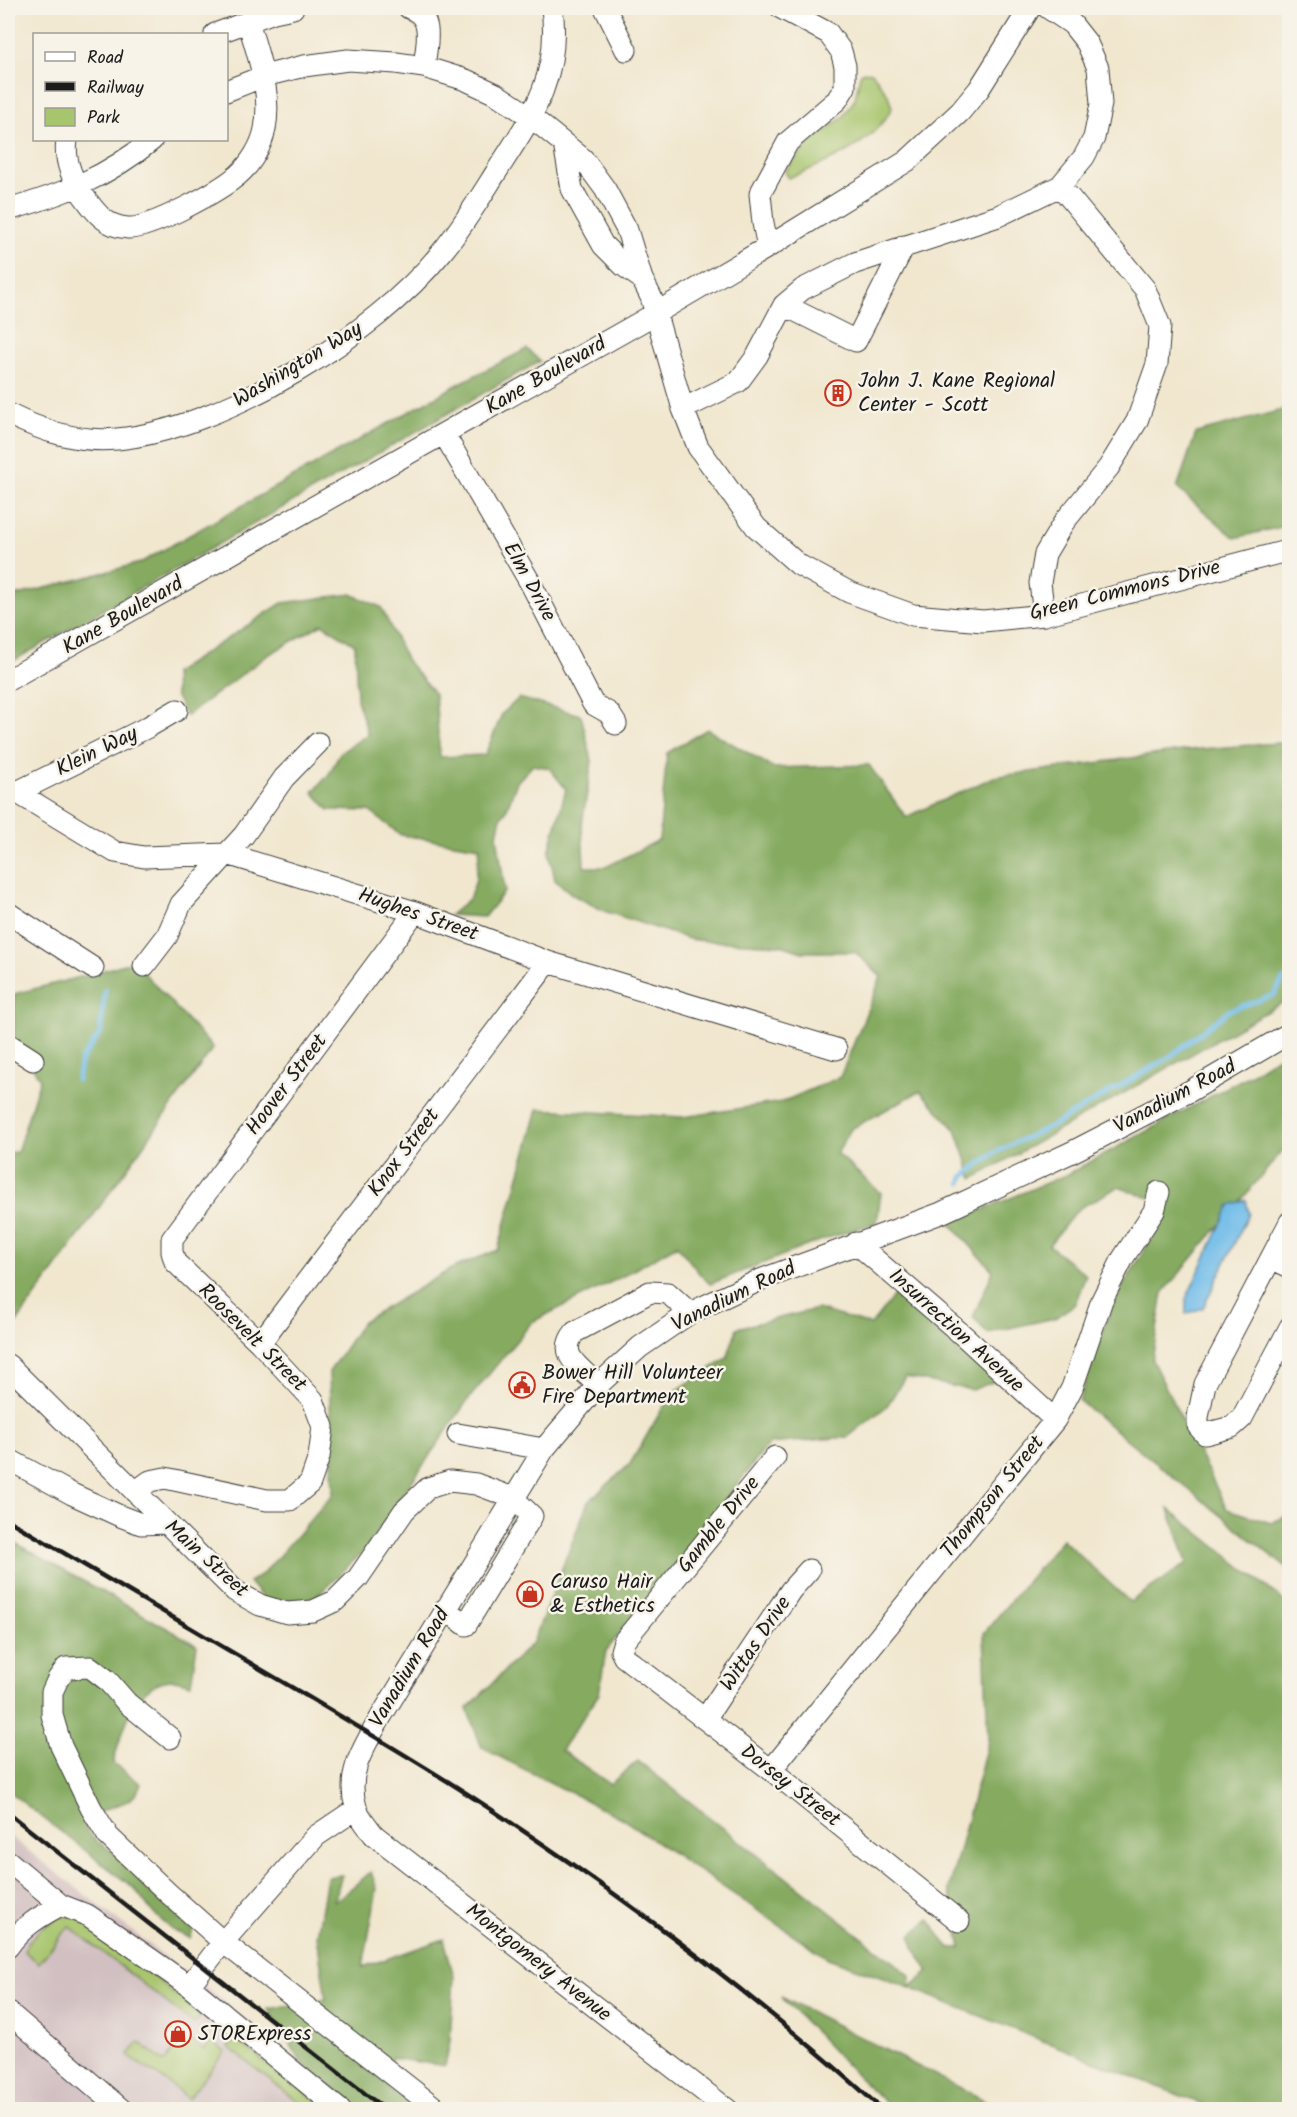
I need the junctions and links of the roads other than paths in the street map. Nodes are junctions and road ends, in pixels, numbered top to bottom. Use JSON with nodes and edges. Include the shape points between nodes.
{"nodes":[{"id":1,"x":293,"y":8,"type":"edge"},
{"id":2,"x":409,"y":8,"type":"edge"},
{"id":3,"x":552,"y":8,"type":"edge"},
{"id":4,"x":605,"y":8,"type":"edge"},
{"id":5,"x":781,"y":8,"type":"edge"},
{"id":6,"x":1030,"y":8,"type":"edge"},
{"id":7,"x":1048,"y":8,"type":"edge"},
{"id":8,"x":248,"y":21,"type":"junction"},
{"id":9,"x":218,"y":33,"type":"edge"},
{"id":10,"x":626,"y":50,"type":"dead end"},
{"id":11,"x":424,"y":67,"type":"junction"},
{"id":12,"x":264,"y":76,"type":"junction"},
{"id":13,"x":228,"y":90,"type":"edge"},
{"id":14,"x":531,"y":117,"type":"junction"},
{"id":15,"x":67,"y":141,"type":"edge"},
{"id":16,"x":151,"y":141,"type":"edge"},
{"id":17,"x":564,"y":144,"type":"junction"},
{"id":18,"x":1060,"y":186,"type":"junction"},
{"id":19,"x":77,"y":187,"type":"junction"},
{"id":20,"x":8,"y":210,"type":"edge"},
{"id":21,"x":627,"y":230,"type":"junction"},
{"id":22,"x":601,"y":241,"type":"junction"},
{"id":23,"x":904,"y":246,"type":"junction"},
{"id":24,"x":768,"y":247,"type":"junction"},
{"id":25,"x":642,"y":279,"type":"junction"},
{"id":26,"x":784,"y":305,"type":"junction"},
{"id":27,"x":655,"y":314,"type":"junction"},
{"id":28,"x":683,"y":409,"type":"junction"},
{"id":29,"x":8,"y":414,"type":"edge"},
{"id":30,"x":444,"y":434,"type":"junction"},
{"id":31,"x":1290,"y":550,"type":"edge"},
{"id":32,"x":1044,"y":615,"type":"junction"},
{"id":33,"x":8,"y":680,"type":"edge"},
{"id":34,"x":177,"y":711,"type":"dead end"},
{"id":35,"x":616,"y":724,"type":"dead end"},
{"id":36,"x":318,"y":742,"type":"dead end"},
{"id":37,"x":11,"y":790,"type":"edge"},
{"id":38,"x":227,"y":854,"type":"junction"},
{"id":39,"x":415,"y":912,"type":"junction"},
{"id":40,"x":8,"y":913,"type":"edge"},
{"id":41,"x":548,"y":962,"type":"junction"},
{"id":42,"x":144,"y":966,"type":"dead end"},
{"id":43,"x":93,"y":968,"type":"dead end"},
{"id":44,"x":1290,"y":1033,"type":"edge"},
{"id":45,"x":8,"y":1044,"type":"edge"},
{"id":46,"x":836,"y":1049,"type":"dead end"},
{"id":47,"x":33,"y":1060,"type":"dead end"},
{"id":48,"x":1159,"y":1192,"type":"dead end"},
{"id":49,"x":1290,"y":1222,"type":"edge"},
{"id":50,"x":856,"y":1243,"type":"junction"},
{"id":51,"x":1271,"y":1258,"type":"junction"},
{"id":52,"x":175,"y":1262,"type":"joint"},
{"id":53,"x":1290,"y":1267,"type":"edge"},
{"id":54,"x":690,"y":1313,"type":"junction"},
{"id":55,"x":1290,"y":1327,"type":"edge"},
{"id":56,"x":260,"y":1343,"type":"junction"},
{"id":57,"x":8,"y":1365,"type":"edge"},
{"id":58,"x":598,"y":1385,"type":"junction"},
{"id":59,"x":1055,"y":1420,"type":"junction"},
{"id":60,"x":458,"y":1434,"type":"dead end"},
{"id":61,"x":544,"y":1449,"type":"junction"},
{"id":62,"x":776,"y":1457,"type":"dead end"},
{"id":63,"x":8,"y":1459,"type":"edge"},
{"id":64,"x":135,"y":1492,"type":"junction"},
{"id":65,"x":513,"y":1498,"type":"junction"},
{"id":66,"x":166,"y":1523,"type":"junction"},
{"id":67,"x":809,"y":1570,"type":"dead end"},
{"id":68,"x":621,"y":1651,"type":"joint"},
{"id":69,"x":705,"y":1719,"type":"junction"},
{"id":70,"x":170,"y":1738,"type":"dead end"},
{"id":71,"x":771,"y":1770,"type":"junction"},
{"id":72,"x":356,"y":1809,"type":"junction"},
{"id":73,"x":8,"y":1861,"type":"edge"},
{"id":74,"x":62,"y":1905,"type":"junction"},
{"id":75,"x":959,"y":1921,"type":"dead end"},
{"id":76,"x":223,"y":1941,"type":"junction"},
{"id":77,"x":8,"y":1947,"type":"edge"},
{"id":78,"x":189,"y":1986,"type":"junction"},
{"id":79,"x":8,"y":2012,"type":"edge"},
{"id":80,"x":123,"y":2109,"type":"edge"},
{"id":81,"x":340,"y":2109,"type":"edge"},
{"id":82,"x":438,"y":2109,"type":"edge"},
{"id":83,"x":728,"y":2109,"type":"edge"}],
"edges":[{"from":1,"to":8,"type":"street"},
{"from":2,"to":11,"type":"street","via":[[420,13],[427,24]]},
{"from":3,"to":14,"type":"street","name":"Washington Way","via":[[554,52],[546,84]]},
{"from":4,"to":10,"type":"street"},
{"from":5,"to":24,"type":"street","via":[[828,33],[841,51],[844,87],[837,100],[788,142],[760,194]]},
{"from":6,"to":24,"type":"street","name":"Kane Boulevard","via":[[979,88],[938,135],[907,161]]},
{"from":7,"to":18,"type":"street","via":[[1072,24],[1088,44],[1098,68],[1101,104],[1094,138]]},
{"from":8,"to":9,"type":"street"},
{"from":8,"to":12,"type":"street"},
{"from":11,"to":12,"type":"street","name":"Green Commons Drive","via":[[348,60]]},
{"from":11,"to":14,"type":"street","name":"Green Commons Drive","via":[[496,94]]},
{"from":12,"to":13,"type":"street","name":"Green Commons Drive"},
{"from":12,"to":19,"type":"street","via":[[265,129],[255,154],[239,175],[217,190],[146,227],[129,229],[98,216]]},
{"from":14,"to":17,"type":"street","name":"Green Commons Drive"},
{"from":14,"to":29,"type":"street","name":"Washington Way","via":[[465,221],[410,287],[368,324],[265,389],[189,422],[116,439],[51,433]]},
{"from":15,"to":19,"type":"street","via":[[67,161]]},
{"from":16,"to":19,"type":"street","via":[[115,168]]},
{"from":17,"to":21,"type":"street","name":"Green Commons Drive","via":[[583,159],[606,189]]},
{"from":17,"to":22,"type":"street","via":[[572,189]]},
{"from":18,"to":23,"type":"street","via":[[998,216]]},
{"from":18,"to":32,"type":"street","via":[[1144,289],[1160,326],[1157,364],[1137,422],[1045,554],[1040,583]]},
{"from":19,"to":20,"type":"street"},
{"from":21,"to":22,"type":"street"},
{"from":21,"to":25,"type":"street","name":"Green Commons Drive"},
{"from":22,"to":25,"type":"street"},
{"from":23,"to":26,"type":"street","via":[[855,262],[803,289]]},
{"from":23,"to":26,"type":"street","via":[[856,341]]},
{"from":24,"to":27,"type":"street","name":"Kane Boulevard"},
{"from":25,"to":27,"type":"street","name":"Green Commons Drive"},
{"from":26,"to":28,"type":"street","via":[[738,382]]},
{"from":27,"to":28,"type":"street","name":"Green Commons Drive"},
{"from":27,"to":30,"type":"street","name":"Kane Boulevard"},
{"from":28,"to":32,"type":"street","name":"Green Commons Drive","via":[[698,447],[756,527],[799,566],[849,592],[913,615],[983,621]]},
{"from":30,"to":33,"type":"street","name":"Kane Boulevard"},
{"from":30,"to":35,"type":"street","name":"Elm Drive","via":[[531,584],[593,704],[609,712]]},
{"from":31,"to":32,"type":"street","name":"Green Commons Drive"},
{"from":34,"to":37,"type":"street","name":"Klein Way"},
{"from":36,"to":38,"type":"street","via":[[284,778]]},
{"from":37,"to":38,"type":"street","name":"Hughes Street","via":[[115,852],[144,857]]},
{"from":38,"to":39,"type":"street","name":"Hughes Street"},
{"from":38,"to":42,"type":"street","via":[[181,904],[167,936]]},
{"from":39,"to":41,"type":"street","name":"Hughes Street"},
{"from":39,"to":52,"type":"street","name":"Hoover Street","via":[[172,1239]]},
{"from":40,"to":43,"type":"street"},
{"from":41,"to":46,"type":"street","name":"Hughes Street"},
{"from":41,"to":56,"type":"street","name":"Knox Street"},
{"from":44,"to":50,"type":"street","name":"Vanadium Road","via":[[1072,1152],[941,1213]]},
{"from":45,"to":47,"type":"street"},
{"from":48,"to":59,"type":"street","name":"Thompson Street","via":[[1154,1211],[1123,1258],[1102,1300],[1072,1388]]},
{"from":49,"to":51,"type":"street"},
{"from":50,"to":54,"type":"street","name":"Vanadium Road","via":[[760,1280]]},
{"from":50,"to":59,"type":"street","name":"Insurrection Avenue"},
{"from":51,"to":53,"type":"street"},
{"from":51,"to":55,"type":"street","via":[[1205,1384],[1198,1426],[1205,1434],[1232,1427],[1242,1418]]},
{"from":52,"to":56,"type":"street","name":"Roosevelt Street"},
{"from":54,"to":58,"type":"street","name":"Vanadium Road","via":[[640,1347]]},
{"from":54,"to":58,"type":"street","via":[[668,1293],[650,1292],[575,1332],[569,1340],[569,1356]]},
{"from":56,"to":64,"type":"street","name":"Roosevelt Street","via":[[313,1400],[323,1427],[310,1483],[290,1500],[267,1500],[165,1478],[150,1481]]},
{"from":57,"to":64,"type":"street","name":"Main Street"},
{"from":58,"to":61,"type":"street","name":"Vanadium Road"},
{"from":59,"to":71,"type":"street","name":"Thompson Street"},
{"from":60,"to":61,"type":"street"},
{"from":61,"to":65,"type":"street","name":"Vanadium Road"},
{"from":62,"to":68,"type":"street","name":"Gamble Drive","via":[[624,1641]]},
{"from":63,"to":66,"type":"street","via":[[120,1516],[141,1524]]},
{"from":64,"to":66,"type":"street","name":"Main Street"},
{"from":65,"to":66,"type":"street","name":"Main Street","via":[[476,1484],[450,1480],[428,1488],[404,1511],[358,1578],[335,1601],[314,1611],[287,1613],[260,1605],[235,1591]]},
{"from":65,"to":72,"type":"street","name":"Vanadium Road","via":[[358,1758],[352,1783]]},
{"from":67,"to":69,"type":"street","name":"Wittas Drive"},
{"from":68,"to":69,"type":"street","name":"Dorsey Street"},
{"from":69,"to":71,"type":"street","name":"Dorsey Street"},
{"from":70,"to":76,"type":"street","via":[[90,1667],[66,1668],[57,1679],[51,1715],[61,1746],[108,1836]]},
{"from":71,"to":75,"type":"street","name":"Dorsey Street"},
{"from":72,"to":76,"type":"street","via":[[316,1836]]},
{"from":72,"to":83,"type":"street","name":"Montgomery Avenue","via":[[374,1835]]},
{"from":73,"to":74,"type":"street"},
{"from":74,"to":77,"type":"street","via":[[37,1917]]},
{"from":74,"to":78,"type":"street","via":[[89,1916]]},
{"from":76,"to":78,"type":"street"},
{"from":76,"to":82,"type":"street"},
{"from":78,"to":81,"type":"street"},
{"from":79,"to":80,"type":"street"}]}
